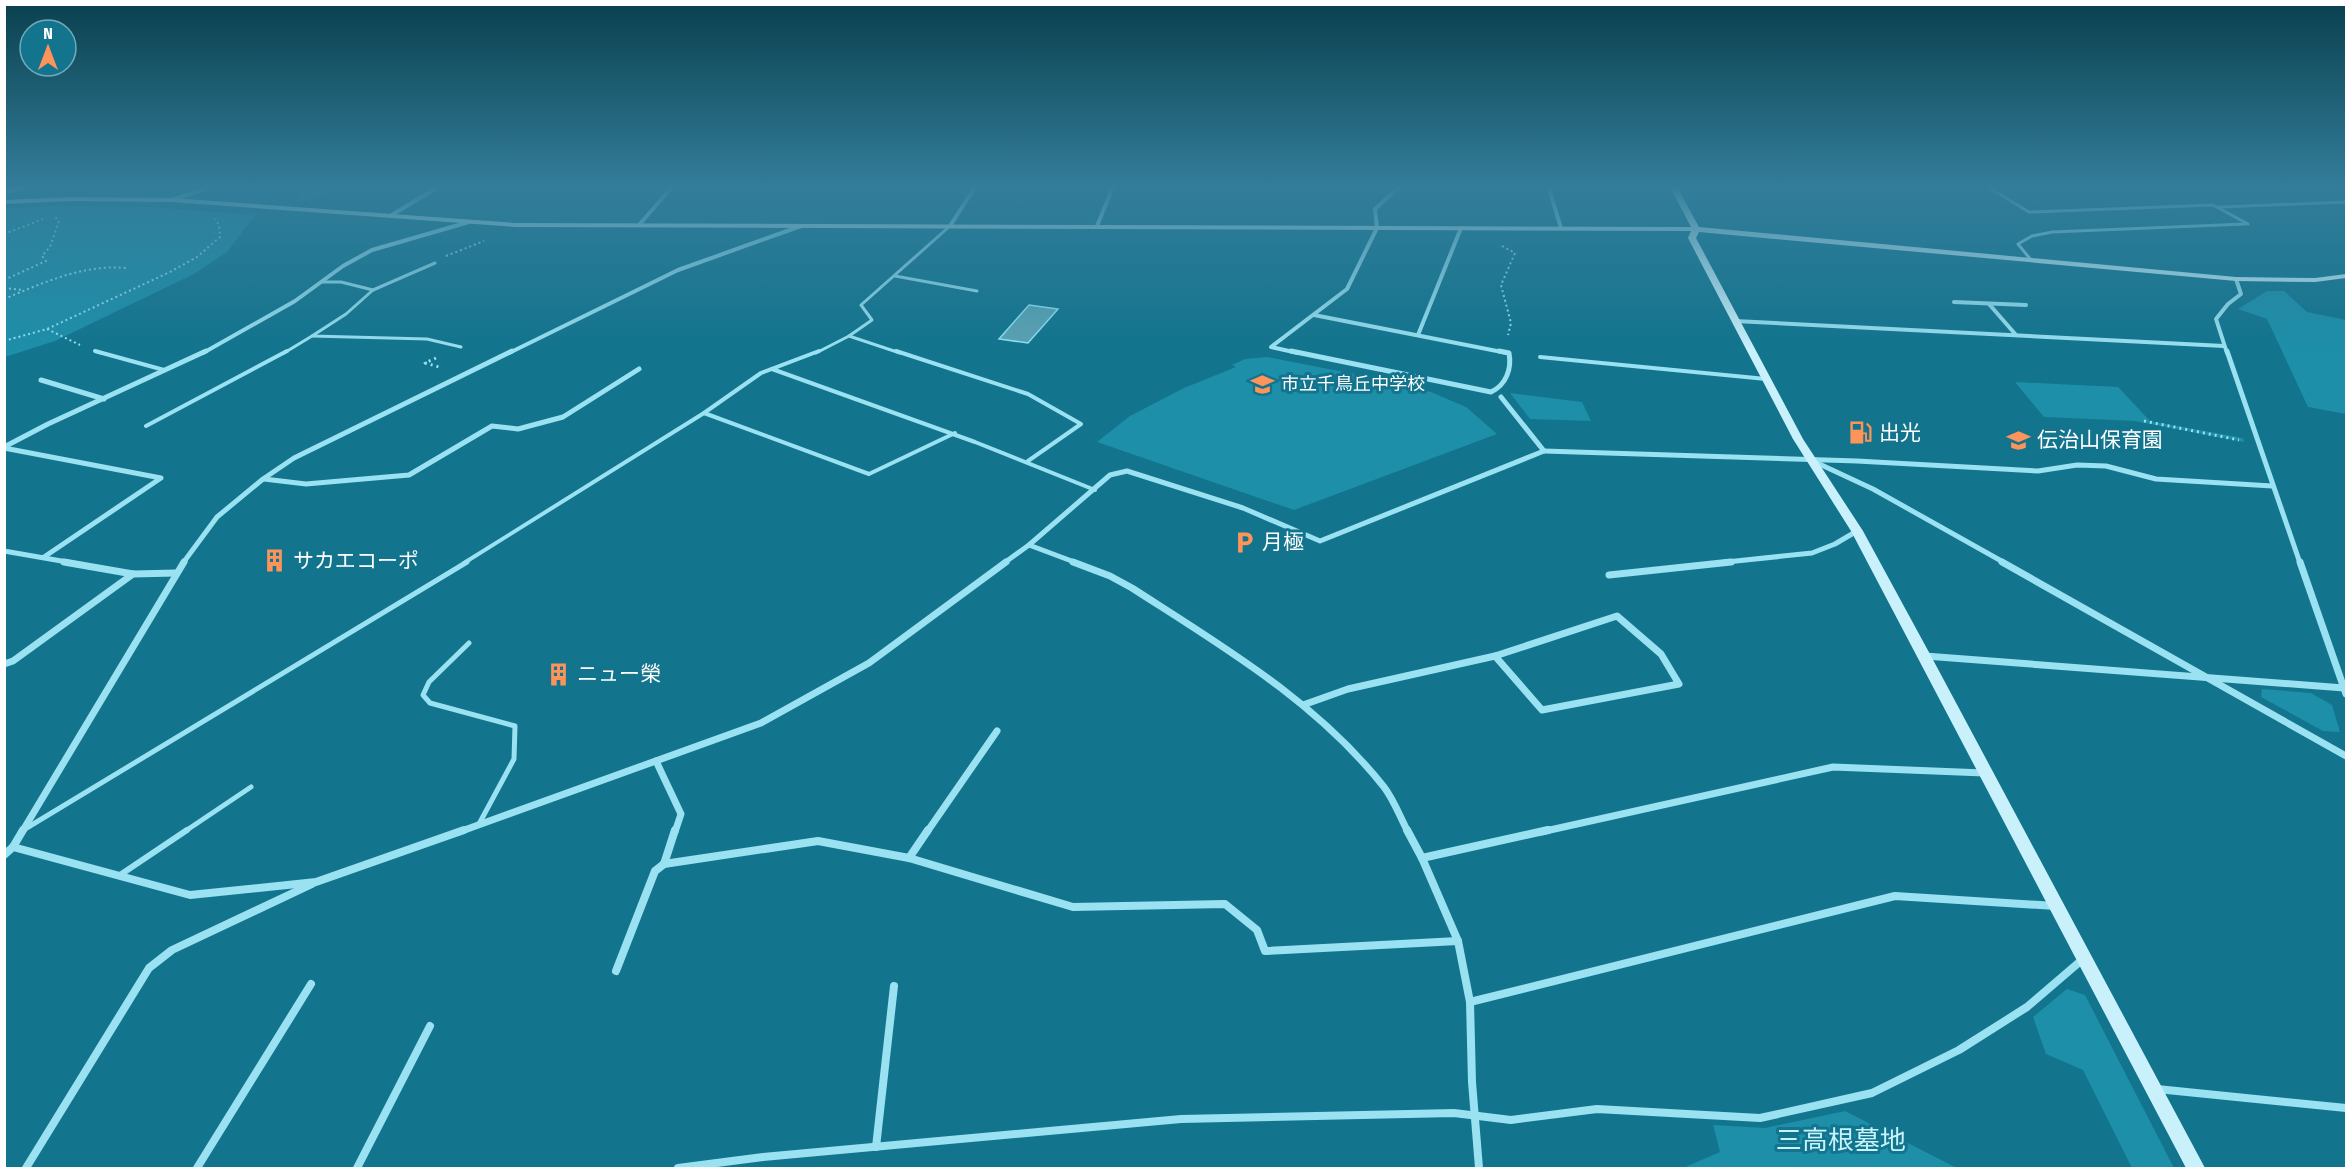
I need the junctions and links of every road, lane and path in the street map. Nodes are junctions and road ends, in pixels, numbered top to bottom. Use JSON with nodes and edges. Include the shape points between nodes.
{"nodes":[{"id":1,"x":52,"y":242,"type":"edge"},
{"id":2,"x":214,"y":242,"type":"edge"},
{"id":3,"x":401,"y":242,"type":"edge"},
{"id":4,"x":483,"y":242,"type":"edge"},
{"id":5,"x":756,"y":242,"type":"edge"},
{"id":6,"x":933,"y":242,"type":"edge"},
{"id":7,"x":1370,"y":242,"type":"edge"},
{"id":8,"x":1455,"y":242,"type":"edge"},
{"id":9,"x":1694,"y":242,"type":"edge"},
{"id":10,"x":1834,"y":242,"type":"edge"},
{"id":11,"x":2023,"y":242,"type":"edge"},
{"id":12,"x":1500,"y":245,"type":"dead end"},
{"id":13,"x":444,"y":256,"type":"dead end"},
{"id":14,"x":2031,"y":260,"type":"junction"},
{"id":15,"x":435,"y":262,"type":"dead end"},
{"id":16,"x":126,"y":268,"type":"dead end"},
{"id":17,"x":895,"y":276,"type":"junction"},
{"id":18,"x":2346,"y":276,"type":"edge"},
{"id":19,"x":2236,"y":279,"type":"junction"},
{"id":20,"x":4,"y":280,"type":"edge"},
{"id":21,"x":321,"y":282,"type":"junction"},
{"id":22,"x":4,"y":288,"type":"edge"},
{"id":23,"x":373,"y":290,"type":"junction"},
{"id":24,"x":24,"y":291,"type":"junction"},
{"id":25,"x":977,"y":291,"type":"dead end"},
{"id":26,"x":4,"y":299,"type":"edge"},
{"id":27,"x":1954,"y":302,"type":"dead end"},
{"id":28,"x":1989,"y":304,"type":"junction"},
{"id":29,"x":2026,"y":305,"type":"dead end"},
{"id":30,"x":1314,"y":315,"type":"junction"},
{"id":31,"x":1735,"y":321,"type":"junction"},
{"id":32,"x":47,"y":329,"type":"junction"},
{"id":33,"x":1418,"y":335,"type":"junction"},
{"id":34,"x":2016,"y":335,"type":"junction"},
{"id":35,"x":312,"y":336,"type":"junction"},
{"id":36,"x":849,"y":336,"type":"junction"},
{"id":37,"x":4,"y":341,"type":"edge"},
{"id":38,"x":2224,"y":346,"type":"junction"},
{"id":39,"x":461,"y":347,"type":"dead end"},
{"id":40,"x":95,"y":351,"type":"joint"},
{"id":41,"x":1509,"y":353,"type":"junction"},
{"id":42,"x":1540,"y":357,"type":"dead end"},
{"id":43,"x":639,"y":369,"type":"dead end"},
{"id":44,"x":772,"y":369,"type":"junction"},
{"id":45,"x":166,"y":371,"type":"junction"},
{"id":46,"x":1766,"y":379,"type":"junction"},
{"id":47,"x":41,"y":380,"type":"dead end"},
{"id":48,"x":1501,"y":397,"type":"dead end"},
{"id":49,"x":104,"y":399,"type":"junction"},
{"id":50,"x":704,"y":413,"type":"junction"},
{"id":51,"x":2144,"y":421,"type":"dead end"},
{"id":52,"x":146,"y":426,"type":"dead end"},
{"id":53,"x":955,"y":433,"type":"junction"},
{"id":54,"x":2258,"y":443,"type":"junction"},
{"id":55,"x":4,"y":447,"type":"edge"},
{"id":56,"x":1544,"y":451,"type":"junction"},
{"id":57,"x":1812,"y":460,"type":"junction"},
{"id":58,"x":1028,"y":461,"type":"junction"},
{"id":59,"x":263,"y":479,"type":"junction"},
{"id":60,"x":2272,"y":486,"type":"junction"},
{"id":61,"x":1095,"y":490,"type":"junction"},
{"id":62,"x":1857,"y":531,"type":"junction"},
{"id":63,"x":1029,"y":545,"type":"junction"},
{"id":64,"x":4,"y":551,"type":"edge"},
{"id":65,"x":44,"y":557,"type":"junction"},
{"id":66,"x":176,"y":573,"type":"junction"},
{"id":67,"x":133,"y":574,"type":"junction"},
{"id":68,"x":1609,"y":575,"type":"dead end"},
{"id":69,"x":469,"y":643,"type":"dead end"},
{"id":70,"x":1495,"y":656,"type":"junction"},
{"id":71,"x":1925,"y":656,"type":"junction"},
{"id":72,"x":4,"y":663,"type":"edge"},
{"id":73,"x":2205,"y":676,"type":"junction"},
{"id":74,"x":2345,"y":691,"type":"edge"},
{"id":75,"x":1303,"y":705,"type":"junction"},
{"id":76,"x":997,"y":731,"type":"dead end"},
{"id":77,"x":2346,"y":756,"type":"edge"},
{"id":78,"x":656,"y":761,"type":"junction"},
{"id":79,"x":1988,"y":773,"type":"junction"},
{"id":80,"x":251,"y":787,"type":"dead end"},
{"id":81,"x":478,"y":824,"type":"junction"},
{"id":82,"x":21,"y":831,"type":"junction"},
{"id":83,"x":13,"y":847,"type":"junction"},
{"id":84,"x":4,"y":855,"type":"edge"},
{"id":85,"x":909,"y":858,"type":"junction"},
{"id":86,"x":1422,"y":858,"type":"junction"},
{"id":87,"x":664,"y":864,"type":"junction"},
{"id":88,"x":118,"y":877,"type":"junction"},
{"id":89,"x":316,"y":882,"type":"junction"},
{"id":90,"x":2057,"y":906,"type":"junction"},
{"id":91,"x":1458,"y":941,"type":"junction"},
{"id":92,"x":2084,"y":958,"type":"junction"},
{"id":93,"x":616,"y":971,"type":"dead end"},
{"id":94,"x":311,"y":984,"type":"dead end"},
{"id":95,"x":894,"y":986,"type":"dead end"},
{"id":96,"x":1470,"y":1002,"type":"junction"},
{"id":97,"x":430,"y":1026,"type":"dead end"},
{"id":98,"x":2153,"y":1088,"type":"junction"},
{"id":99,"x":2346,"y":1108,"type":"edge"},
{"id":100,"x":1476,"y":1116,"type":"junction"},
{"id":101,"x":876,"y":1146,"type":"junction"},
{"id":102,"x":26,"y":1168,"type":"edge"},
{"id":103,"x":197,"y":1168,"type":"edge"},
{"id":104,"x":357,"y":1168,"type":"edge"},
{"id":105,"x":678,"y":1168,"type":"edge"},
{"id":106,"x":1479,"y":1168,"type":"edge"},
{"id":107,"x":2196,"y":1168,"type":"edge"}],
"edges":[{"from":1,"to":20,"type":"path","via":[[42,256],[46,261]]},
{"from":2,"to":32,"type":"path","via":[[170,272]]},
{"from":3,"to":21,"type":"street","via":[[358,256]]},
{"from":4,"to":13,"type":"path"},
{"from":5,"to":59,"type":"street","via":[[678,270],[294,458]]},
{"from":6,"to":17,"type":"lane"},
{"from":7,"to":30,"type":"street","via":[[1347,289]]},
{"from":8,"to":33,"type":"street"},
{"from":9,"to":31,"type":"street"},
{"from":10,"to":14,"type":"street"},
{"from":11,"to":14,"type":"lane","via":[[2019,244]]},
{"from":12,"to":41,"type":"path","via":[[1515,253],[1501,285],[1511,323],[1506,344]]},
{"from":14,"to":19,"type":"street"},
{"from":15,"to":23,"type":"lane"},
{"from":16,"to":24,"type":"path","via":[[96,268]]},
{"from":17,"to":25,"type":"lane"},
{"from":17,"to":36,"type":"lane","via":[[861,305],[872,320]]},
{"from":18,"to":19,"type":"street","via":[[2277,281]]},
{"from":19,"to":38,"type":"street","via":[[2241,294],[2216,319]]},
{"from":21,"to":23,"type":"lane","via":[[341,282]]},
{"from":21,"to":45,"type":"street","via":[[295,301]]},
{"from":22,"to":24,"type":"path"},
{"from":23,"to":35,"type":"lane"},
{"from":24,"to":26,"type":"path"},
{"from":27,"to":28,"type":"street"},
{"from":28,"to":29,"type":"street"},
{"from":28,"to":34,"type":"street"},
{"from":30,"to":33,"type":"street"},
{"from":30,"to":41,"type":"street","via":[[1271,347],[1491,392],[1509,373]]},
{"from":31,"to":34,"type":"street"},
{"from":31,"to":46,"type":"street"},
{"from":32,"to":37,"type":"path"},
{"from":32,"to":40,"type":"path"},
{"from":33,"to":41,"type":"street"},
{"from":34,"to":38,"type":"street"},
{"from":35,"to":39,"type":"lane","via":[[427,339]]},
{"from":35,"to":52,"type":"lane"},
{"from":36,"to":44,"type":"lane"},
{"from":36,"to":58,"type":"lane","via":[[1028,394],[1081,424]]},
{"from":38,"to":54,"type":"street"},
{"from":40,"to":45,"type":"lane"},
{"from":42,"to":46,"type":"lane"},
{"from":43,"to":59,"type":"street","via":[[563,417],[518,429],[492,426],[409,475],[306,484]]},
{"from":44,"to":50,"type":"lane","via":[[750,379]]},
{"from":44,"to":53,"type":"lane"},
{"from":45,"to":49,"type":"street"},
{"from":46,"to":57,"type":"street"},
{"from":47,"to":49,"type":"street"},
{"from":48,"to":56,"type":"street"},
{"from":49,"to":55,"type":"street"},
{"from":50,"to":53,"type":"lane","via":[[869,474]]},
{"from":50,"to":82,"type":"lane","via":[[486,550]]},
{"from":51,"to":54,"type":"path"},
{"from":53,"to":58,"type":"lane"},
{"from":54,"to":60,"type":"street"},
{"from":55,"to":65,"type":"street","via":[[161,478]]},
{"from":56,"to":57,"type":"street"},
{"from":56,"to":61,"type":"street","via":[[1320,541],[1243,508],[1127,471],[1110,475]]},
{"from":57,"to":60,"type":"street","via":[[2038,471],[2077,465],[2106,466],[2156,479]]},
{"from":57,"to":62,"type":"street"},
{"from":57,"to":73,"type":"street","via":[[1873,489]]},
{"from":58,"to":61,"type":"lane"},
{"from":59,"to":66,"type":"street","via":[[217,518]]},
{"from":60,"to":74,"type":"street"},
{"from":61,"to":63,"type":"street"},
{"from":62,"to":68,"type":"street","via":[[1812,553]]},
{"from":62,"to":71,"type":"street"},
{"from":63,"to":75,"type":"street","via":[[1132,588],[1259,670]]},
{"from":63,"to":78,"type":"street","via":[[869,663],[761,723]]},
{"from":64,"to":65,"type":"street"},
{"from":65,"to":67,"type":"street"},
{"from":66,"to":67,"type":"street"},
{"from":66,"to":82,"type":"street"},
{"from":67,"to":72,"type":"street","via":[[14,661]]},
{"from":69,"to":81,"type":"lane","via":[[429,682],[423,695],[430,703],[515,726],[514,759]]},
{"from":70,"to":70,"type":"street","via":[[1542,710],[1678,684],[1673,669],[1647,639],[1617,616]]},
{"from":70,"to":75,"type":"street","via":[[1348,689]]},
{"from":71,"to":73,"type":"street"},
{"from":71,"to":79,"type":"street"},
{"from":73,"to":74,"type":"street"},
{"from":73,"to":77,"type":"street"},
{"from":75,"to":86,"type":"street","via":[[1385,789]]},
{"from":76,"to":85,"type":"street"},
{"from":78,"to":81,"type":"street"},
{"from":78,"to":87,"type":"street","via":[[681,814]]},
{"from":79,"to":86,"type":"street","via":[[1833,767]]},
{"from":79,"to":90,"type":"street"},
{"from":80,"to":88,"type":"lane"},
{"from":81,"to":89,"type":"street"},
{"from":82,"to":83,"type":"street"},
{"from":83,"to":84,"type":"street"},
{"from":83,"to":88,"type":"street"},
{"from":85,"to":87,"type":"street","via":[[818,841]]},
{"from":85,"to":91,"type":"street","via":[[1073,907],[1225,904],[1257,930],[1265,951]]},
{"from":86,"to":91,"type":"street"},
{"from":87,"to":93,"type":"street","via":[[655,872]]},
{"from":88,"to":89,"type":"street","via":[[190,895]]},
{"from":89,"to":102,"type":"street","via":[[172,950],[148,968]]},
{"from":90,"to":92,"type":"street"},
{"from":90,"to":96,"type":"street","via":[[1895,896]]},
{"from":91,"to":96,"type":"street"},
{"from":92,"to":98,"type":"street"},
{"from":92,"to":100,"type":"street","via":[[2027,1007],[1959,1050],[1872,1093],[1760,1118],[1597,1109],[1511,1120]]},
{"from":94,"to":103,"type":"street"},
{"from":95,"to":101,"type":"street"},
{"from":96,"to":100,"type":"street"},
{"from":97,"to":104,"type":"street"},
{"from":98,"to":99,"type":"street"},
{"from":98,"to":107,"type":"street"},
{"from":100,"to":101,"type":"street","via":[[1454,1113],[1181,1119]]},
{"from":100,"to":106,"type":"street"},
{"from":101,"to":105,"type":"street"}]}
